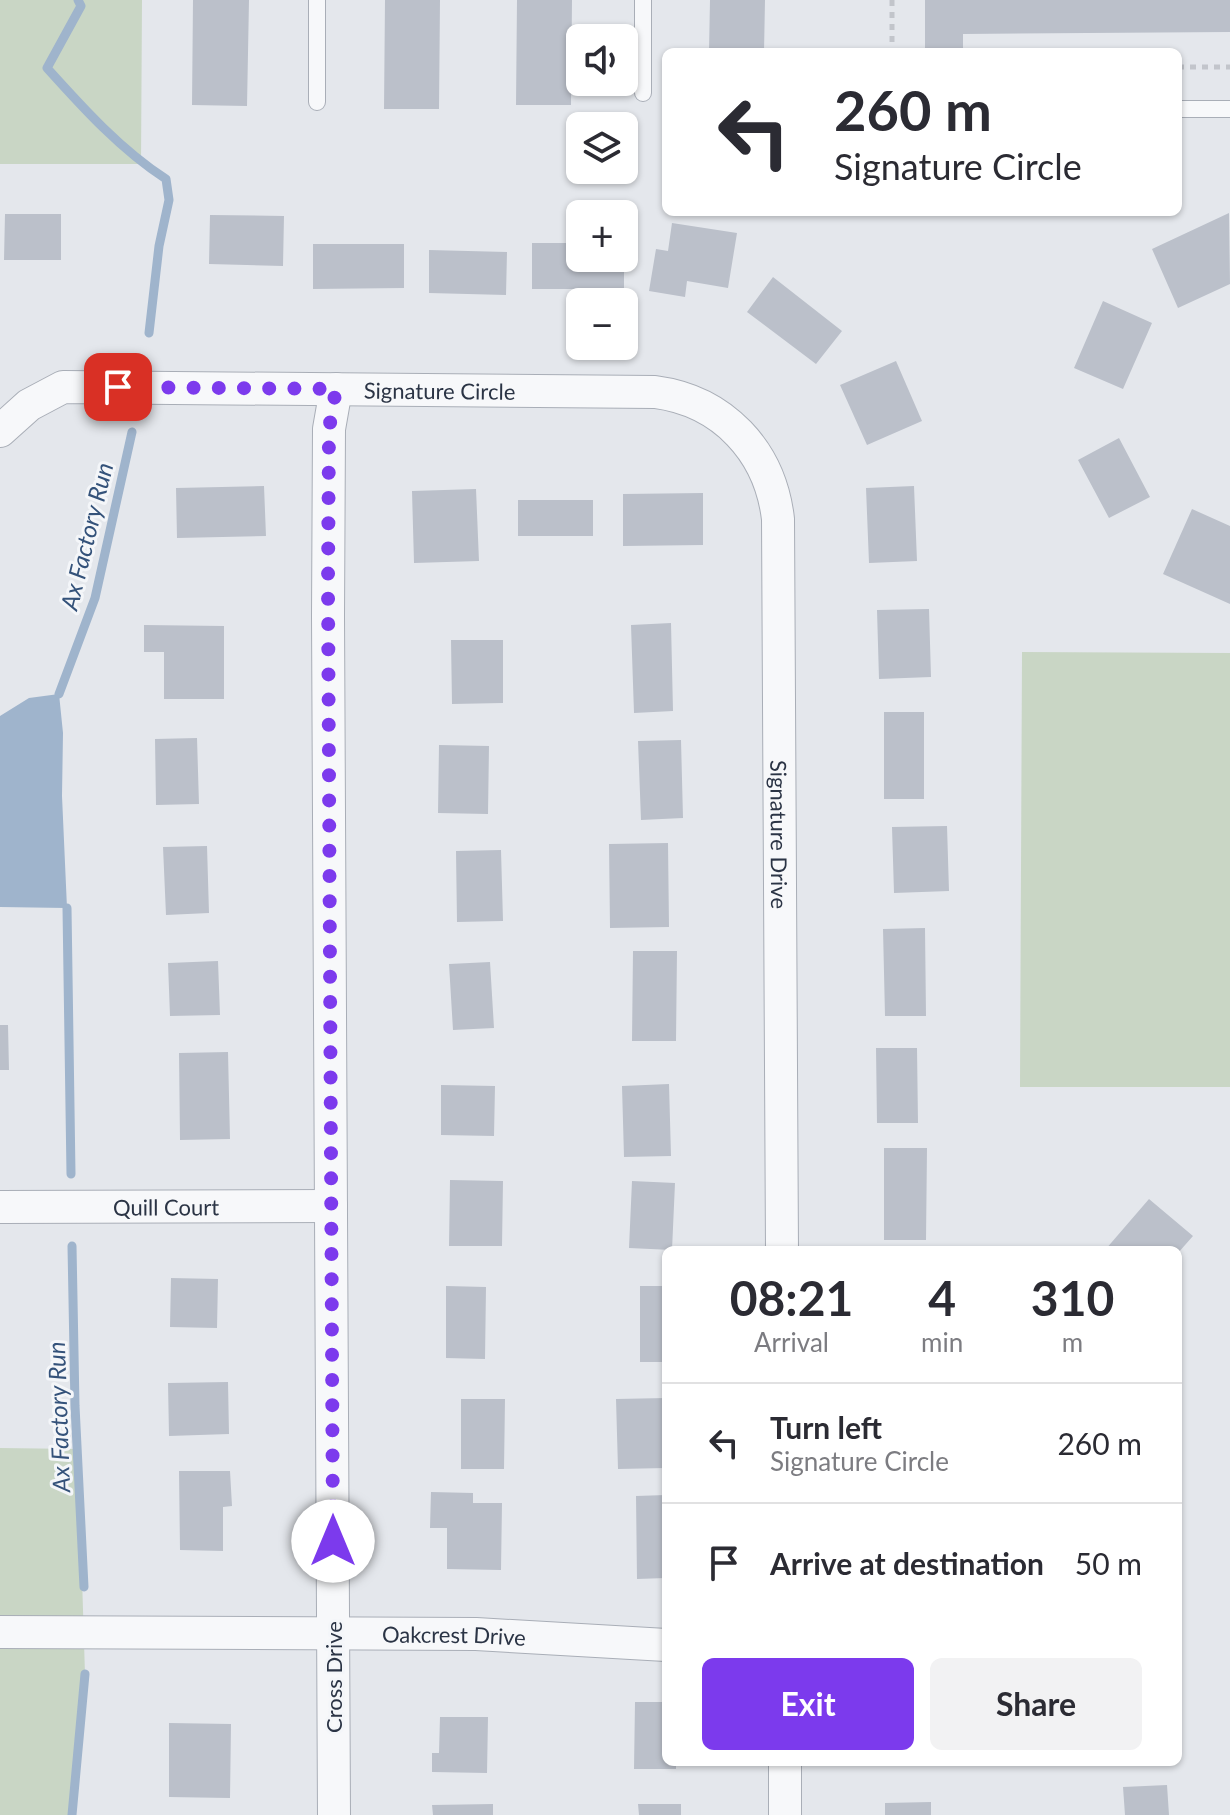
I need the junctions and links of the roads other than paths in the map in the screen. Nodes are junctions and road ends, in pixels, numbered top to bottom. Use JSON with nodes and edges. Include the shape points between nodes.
{"nodes":[{"id":1,"x":317,"y":0,"type":"edge"},
{"id":2,"x":643,"y":0,"type":"edge"},
{"id":3,"x":643,"y":93,"type":"dead end"},
{"id":4,"x":317,"y":102,"type":"dead end"},
{"id":5,"x":1182,"y":109,"type":"edge"},
{"id":6,"x":1230,"y":109,"type":"edge"},
{"id":7,"x":336,"y":389,"type":"junction"},
{"id":8,"x":738,"y":430,"type":"joint"},
{"id":9,"x":0,"y":431,"type":"edge"},
{"id":10,"x":331,"y":1206,"type":"junction"},
{"id":11,"x":0,"y":1207,"type":"edge"},
{"id":12,"x":782,"y":1246,"type":"edge"},
{"id":13,"x":0,"y":1632,"type":"edge"},
{"id":14,"x":333,"y":1633,"type":"junction"},
{"id":15,"x":662,"y":1645,"type":"edge"},
{"id":16,"x":785,"y":1766,"type":"edge"},
{"id":17,"x":334,"y":1815,"type":"edge"},
{"id":18,"x":785,"y":1815,"type":"edge"}],
"edges":[{"from":1,"to":4,"type":"lane"},
{"from":2,"to":3,"type":"lane"},
{"from":5,"to":6,"type":"lane"},
{"from":7,"to":8,"type":"street","name":"Signature Circle","via":[[655,392],[696,402]]},
{"from":7,"to":9,"type":"street","name":"Signature Circle","via":[[63,387],[29,405]]},
{"from":7,"to":10,"type":"street","name":"Cross Drive","via":[[329,429]]},
{"from":8,"to":12,"type":"street","name":"Signature Drive","via":[[771,482],[778,519]]},
{"from":10,"to":11,"type":"street","name":"Quill Court"},
{"from":10,"to":14,"type":"street","name":"Cross Drive"},
{"from":13,"to":14,"type":"street","name":"Oakcrest Drive"},
{"from":14,"to":15,"type":"street","name":"Oakcrest Drive","via":[[476,1634]]},
{"from":14,"to":17,"type":"street","name":"Cross Drive"},
{"from":16,"to":18,"type":"street"}]}
